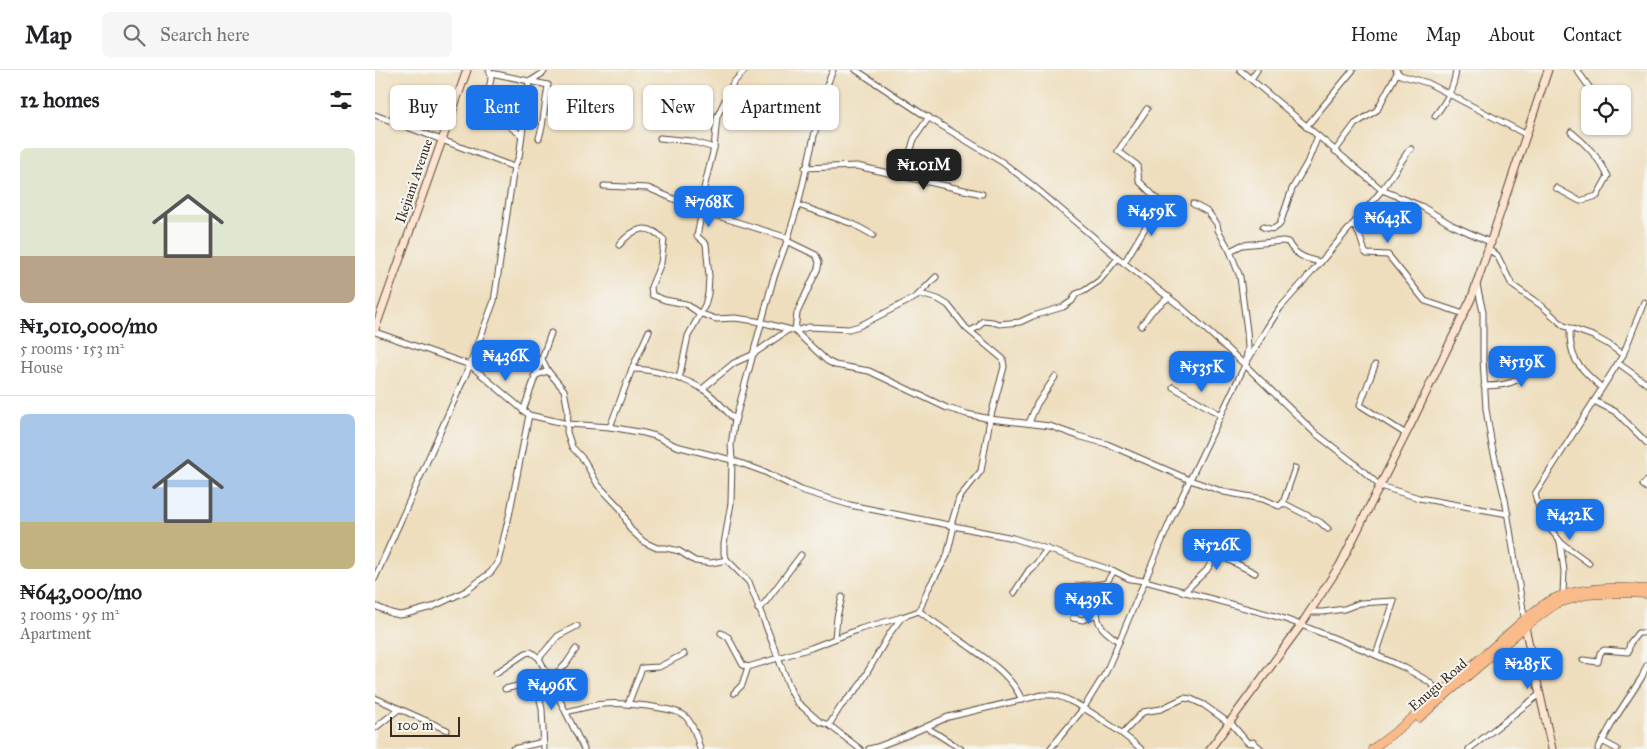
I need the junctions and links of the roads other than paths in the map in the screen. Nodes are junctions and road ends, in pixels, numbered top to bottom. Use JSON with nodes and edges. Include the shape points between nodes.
{"nodes":[{"id":1,"x":467,"y":70,"type":"edge"},
{"id":2,"x":545,"y":70,"type":"edge"},
{"id":3,"x":745,"y":70,"type":"edge"},
{"id":4,"x":833,"y":70,"type":"edge"},
{"id":5,"x":856,"y":70,"type":"edge"},
{"id":6,"x":1240,"y":70,"type":"edge"},
{"id":7,"x":1257,"y":70,"type":"edge"},
{"id":8,"x":1353,"y":70,"type":"edge"},
{"id":9,"x":1456,"y":70,"type":"edge"},
{"id":10,"x":1548,"y":70,"type":"edge"},
{"id":11,"x":1577,"y":70,"type":"edge"},
{"id":12,"x":1397,"y":71,"type":"edge"},
{"id":13,"x":490,"y":72,"type":"edge"},
{"id":14,"x":1251,"y":79,"type":"junction"},
{"id":15,"x":529,"y":82,"type":"junction"},
{"id":16,"x":1588,"y":85,"type":"edge"},
{"id":17,"x":1449,"y":95,"type":"junction"},
{"id":18,"x":1147,"y":109,"type":"dead end"},
{"id":19,"x":375,"y":115,"type":"edge"},
{"id":20,"x":1435,"y":116,"type":"dead end"},
{"id":21,"x":929,"y":117,"type":"junction"},
{"id":22,"x":1307,"y":126,"type":"junction"},
{"id":23,"x":1571,"y":132,"type":"dead end"},
{"id":24,"x":521,"y":135,"type":"junction"},
{"id":25,"x":1527,"y":135,"type":"junction"},
{"id":26,"x":1318,"y":136,"type":"junction"},
{"id":27,"x":539,"y":138,"type":"dead end"},
{"id":28,"x":660,"y":138,"type":"dead end"},
{"id":29,"x":441,"y":140,"type":"junction"},
{"id":30,"x":714,"y":148,"type":"junction"},
{"id":31,"x":1411,"y":149,"type":"dead end"},
{"id":32,"x":1335,"y":151,"type":"junction"},
{"id":33,"x":514,"y":168,"type":"junction"},
{"id":34,"x":805,"y":168,"type":"junction"},
{"id":35,"x":903,"y":176,"type":"junction"},
{"id":36,"x":605,"y":186,"type":"dead end"},
{"id":37,"x":1556,"y":188,"type":"dead end"},
{"id":38,"x":1382,"y":190,"type":"junction"},
{"id":39,"x":982,"y":194,"type":"dead end"},
{"id":40,"x":1193,"y":204,"type":"dead end"},
{"id":41,"x":798,"y":205,"type":"junction"},
{"id":42,"x":702,"y":211,"type":"junction"},
{"id":43,"x":1353,"y":224,"type":"junction"},
{"id":44,"x":1263,"y":227,"type":"dead end"},
{"id":45,"x":873,"y":235,"type":"dead end"},
{"id":46,"x":788,"y":240,"type":"junction"},
{"id":47,"x":619,"y":245,"type":"dead end"},
{"id":48,"x":1490,"y":247,"type":"junction"},
{"id":49,"x":1230,"y":251,"type":"junction"},
{"id":50,"x":1118,"y":258,"type":"junction"},
{"id":51,"x":1321,"y":262,"type":"junction"},
{"id":52,"x":1125,"y":263,"type":"junction"},
{"id":53,"x":936,"y":277,"type":"dead end"},
{"id":54,"x":1477,"y":284,"type":"junction"},
{"id":55,"x":920,"y":294,"type":"junction"},
{"id":56,"x":1169,"y":298,"type":"junction"},
{"id":57,"x":1644,"y":302,"type":"dead end"},
{"id":58,"x":699,"y":312,"type":"junction"},
{"id":59,"x":1464,"y":314,"type":"junction"},
{"id":60,"x":762,"y":323,"type":"junction"},
{"id":61,"x":1141,"y":326,"type":"dead end"},
{"id":62,"x":1570,"y":328,"type":"junction"},
{"id":63,"x":375,"y":330,"type":"edge"},
{"id":64,"x":788,"y":330,"type":"junction"},
{"id":65,"x":649,"y":331,"type":"dead end"},
{"id":66,"x":795,"y":331,"type":"junction"},
{"id":67,"x":970,"y":331,"type":"junction"},
{"id":68,"x":551,"y":333,"type":"dead end"},
{"id":69,"x":1544,"y":355,"type":"dead end"},
{"id":70,"x":1623,"y":355,"type":"junction"},
{"id":71,"x":752,"y":356,"type":"junction"},
{"id":72,"x":542,"y":359,"type":"junction"},
{"id":73,"x":1618,"y":363,"type":"junction"},
{"id":74,"x":470,"y":365,"type":"junction"},
{"id":75,"x":1245,"y":365,"type":"junction"},
{"id":76,"x":1375,"y":366,"type":"dead end"},
{"id":77,"x":632,"y":369,"type":"junction"},
{"id":78,"x":548,"y":371,"type":"junction"},
{"id":79,"x":535,"y":376,"type":"junction"},
{"id":80,"x":1055,"y":377,"type":"dead end"},
{"id":81,"x":679,"y":379,"type":"junction"},
{"id":82,"x":1647,"y":384,"type":"edge"},
{"id":83,"x":1484,"y":386,"type":"junction"},
{"id":84,"x":1173,"y":387,"type":"dead end"},
{"id":85,"x":1602,"y":388,"type":"junction"},
{"id":86,"x":702,"y":389,"type":"junction"},
{"id":87,"x":1594,"y":401,"type":"junction"},
{"id":88,"x":523,"y":411,"type":"junction"},
{"id":89,"x":529,"y":415,"type":"junction"},
{"id":90,"x":1221,"y":415,"type":"junction"},
{"id":91,"x":990,"y":419,"type":"junction"},
{"id":92,"x":735,"y":420,"type":"junction"},
{"id":93,"x":1029,"y":423,"type":"junction"},
{"id":94,"x":568,"y":424,"type":"junction"},
{"id":95,"x":610,"y":427,"type":"junction"},
{"id":96,"x":1406,"y":434,"type":"junction"},
{"id":97,"x":1647,"y":443,"type":"edge"},
{"id":98,"x":732,"y":460,"type":"junction"},
{"id":99,"x":1295,"y":468,"type":"dead end"},
{"id":100,"x":1190,"y":480,"type":"junction"},
{"id":101,"x":1647,"y":482,"type":"edge"},
{"id":102,"x":1380,"y":486,"type":"junction"},
{"id":103,"x":1647,"y":488,"type":"edge"},
{"id":104,"x":1283,"y":503,"type":"junction"},
{"id":105,"x":1508,"y":514,"type":"junction"},
{"id":106,"x":953,"y":525,"type":"junction"},
{"id":107,"x":1328,"y":529,"type":"dead end"},
{"id":108,"x":1560,"y":541,"type":"junction"},
{"id":109,"x":1047,"y":549,"type":"junction"},
{"id":110,"x":801,"y":555,"type":"dead end"},
{"id":111,"x":727,"y":560,"type":"junction"},
{"id":112,"x":1589,"y":563,"type":"dead end"},
{"id":113,"x":1114,"y":571,"type":"junction"},
{"id":114,"x":1255,"y":573,"type":"dead end"},
{"id":115,"x":375,"y":578,"type":"edge"},
{"id":116,"x":1145,"y":581,"type":"junction"},
{"id":117,"x":1105,"y":583,"type":"junction"},
{"id":118,"x":1078,"y":586,"type":"dead end"},
{"id":119,"x":1096,"y":586,"type":"junction"},
{"id":120,"x":1647,"y":589,"type":"edge"},
{"id":121,"x":1102,"y":592,"type":"junction"},
{"id":122,"x":1184,"y":592,"type":"junction"},
{"id":123,"x":1014,"y":593,"type":"dead end"},
{"id":124,"x":1647,"y":594,"type":"edge"},
{"id":125,"x":1563,"y":595,"type":"junction"},
{"id":126,"x":842,"y":597,"type":"dead end"},
{"id":127,"x":375,"y":606,"type":"edge"},
{"id":128,"x":758,"y":609,"type":"junction"},
{"id":129,"x":919,"y":611,"type":"junction"},
{"id":130,"x":1310,"y":612,"type":"junction"},
{"id":131,"x":1097,"y":614,"type":"junction"},
{"id":132,"x":902,"y":617,"type":"junction"},
{"id":133,"x":1073,"y":618,"type":"dead end"},
{"id":134,"x":1525,"y":623,"type":"junction"},
{"id":135,"x":1301,"y":625,"type":"junction"},
{"id":136,"x":577,"y":626,"type":"dead end"},
{"id":137,"x":1647,"y":632,"type":"edge"},
{"id":138,"x":721,"y":633,"type":"dead end"},
{"id":139,"x":835,"y":638,"type":"junction"},
{"id":140,"x":1119,"y":642,"type":"junction"},
{"id":141,"x":576,"y":649,"type":"dead end"},
{"id":142,"x":684,"y":654,"type":"dead end"},
{"id":143,"x":1376,"y":655,"type":"junction"},
{"id":144,"x":539,"y":658,"type":"junction"},
{"id":145,"x":779,"y":658,"type":"junction"},
{"id":146,"x":1583,"y":660,"type":"dead end"},
{"id":147,"x":1647,"y":665,"type":"edge"},
{"id":148,"x":748,"y":667,"type":"junction"},
{"id":149,"x":496,"y":673,"type":"dead end"},
{"id":150,"x":548,"y":676,"type":"junction"},
{"id":151,"x":535,"y":677,"type":"junction"},
{"id":152,"x":505,"y":689,"type":"dead end"},
{"id":153,"x":1440,"y":692,"type":"junction"},
{"id":154,"x":734,"y":693,"type":"dead end"},
{"id":155,"x":1540,"y":694,"type":"junction"},
{"id":156,"x":375,"y":698,"type":"edge"},
{"id":157,"x":1022,"y":700,"type":"junction"},
{"id":158,"x":628,"y":704,"type":"junction"},
{"id":159,"x":399,"y":709,"type":"junction"},
{"id":160,"x":1083,"y":709,"type":"junction"},
{"id":161,"x":566,"y":712,"type":"junction"},
{"id":162,"x":1230,"y":723,"type":"junction"},
{"id":163,"x":829,"y":725,"type":"junction"},
{"id":164,"x":926,"y":727,"type":"junction"},
{"id":165,"x":375,"y":728,"type":"edge"},
{"id":166,"x":447,"y":730,"type":"dead end"},
{"id":167,"x":1123,"y":733,"type":"junction"},
{"id":168,"x":1602,"y":741,"type":"junction"},
{"id":169,"x":543,"y":742,"type":"junction"},
{"id":170,"x":513,"y":749,"type":"edge"},
{"id":171,"x":543,"y":749,"type":"edge"},
{"id":172,"x":584,"y":749,"type":"edge"},
{"id":173,"x":700,"y":749,"type":"edge"},
{"id":174,"x":860,"y":749,"type":"edge"},
{"id":175,"x":869,"y":749,"type":"edge"},
{"id":176,"x":961,"y":749,"type":"edge"},
{"id":177,"x":1050,"y":749,"type":"edge"},
{"id":178,"x":1141,"y":749,"type":"edge"},
{"id":179,"x":1210,"y":749,"type":"edge"},
{"id":180,"x":1261,"y":749,"type":"edge"},
{"id":181,"x":1372,"y":749,"type":"edge"},
{"id":182,"x":1381,"y":749,"type":"edge"},
{"id":183,"x":1469,"y":749,"type":"edge"},
{"id":184,"x":1552,"y":749,"type":"edge"},
{"id":185,"x":1597,"y":749,"type":"edge"},
{"id":186,"x":1617,"y":749,"type":"edge"}],
"edges":[{"from":1,"to":29,"type":"main road","name":"Ikejiani Avenue"},
{"from":2,"to":15,"type":"street"},
{"from":3,"to":30,"type":"street","via":[[733,82],[717,117]]},
{"from":4,"to":34,"type":"street"},
{"from":5,"to":21,"type":"street"},
{"from":6,"to":14,"type":"street"},
{"from":7,"to":14,"type":"street"},
{"from":8,"to":22,"type":"street"},
{"from":9,"to":17,"type":"street"},
{"from":10,"to":25,"type":"main road"},
{"from":11,"to":16,"type":"street"},
{"from":12,"to":17,"type":"street"},
{"from":12,"to":32,"type":"street","via":[[1377,110],[1355,124]]},
{"from":13,"to":15,"type":"street"},
{"from":13,"to":24,"type":"street","via":[[488,110]]},
{"from":14,"to":22,"type":"street"},
{"from":15,"to":24,"type":"street"},
{"from":15,"to":27,"type":"street","via":[[548,85]]},
{"from":17,"to":20,"type":"street"},
{"from":17,"to":25,"type":"street"},
{"from":18,"to":52,"type":"street","via":[[1118,153],[1137,164],[1139,181],[1159,201]]},
{"from":19,"to":29,"type":"street"},
{"from":21,"to":35,"type":"street","via":[[914,139]]},
{"from":21,"to":50,"type":"street","via":[[1002,162]]},
{"from":22,"to":26,"type":"street"},
{"from":23,"to":37,"type":"street","via":[[1591,149],[1608,176],[1597,196],[1580,201]]},
{"from":24,"to":33,"type":"street","via":[[519,157]]},
{"from":25,"to":48,"type":"main road"},
{"from":26,"to":32,"type":"street"},
{"from":26,"to":44,"type":"street","via":[[1292,189],[1280,224],[1272,229]]},
{"from":28,"to":30,"type":"street","via":[[691,141]]},
{"from":29,"to":33,"type":"street"},
{"from":29,"to":63,"type":"main road","name":"Ikejiani Avenue"},
{"from":30,"to":42,"type":"street","via":[[702,192]]},
{"from":31,"to":38,"type":"street"},
{"from":32,"to":38,"type":"street"},
{"from":33,"to":74,"type":"street","via":[[493,301]]},
{"from":34,"to":35,"type":"street","via":[[857,166]]},
{"from":34,"to":41,"type":"street"},
{"from":35,"to":39,"type":"street"},
{"from":36,"to":42,"type":"street","via":[[648,188]]},
{"from":38,"to":43,"type":"street"},
{"from":38,"to":48,"type":"street","via":[[1421,206]]},
{"from":40,"to":49,"type":"street","via":[[1208,212]]},
{"from":41,"to":45,"type":"street","via":[[853,224]]},
{"from":41,"to":46,"type":"street"},
{"from":42,"to":46,"type":"street"},
{"from":42,"to":58,"type":"street","via":[[697,236],[706,244],[709,285],[707,300]]},
{"from":43,"to":51,"type":"street"},
{"from":43,"to":59,"type":"street","via":[[1367,254],[1388,255],[1425,301]]},
{"from":46,"to":60,"type":"street"},
{"from":46,"to":66,"type":"street","via":[[816,255],[819,262],[797,313]]},
{"from":47,"to":58,"type":"street","via":[[639,229],[660,235],[665,240],[651,287],[653,295],[686,304]]},
{"from":48,"to":54,"type":"main road"},
{"from":48,"to":62,"type":"street","via":[[1512,285]]},
{"from":49,"to":51,"type":"street","via":[[1242,245],[1283,241],[1305,259]]},
{"from":49,"to":75,"type":"street","via":[[1240,277],[1248,348]]},
{"from":50,"to":52,"type":"street"},
{"from":50,"to":67,"type":"street","via":[[1099,281],[1063,306],[1011,324],[983,321]]},
{"from":51,"to":75,"type":"street","via":[[1280,308]]},
{"from":52,"to":56,"type":"street"},
{"from":53,"to":55,"type":"street"},
{"from":54,"to":59,"type":"main road"},
{"from":54,"to":83,"type":"street","via":[[1483,312]]},
{"from":55,"to":66,"type":"street","via":[[849,329],[809,327]]},
{"from":55,"to":67,"type":"street","via":[[948,305]]},
{"from":56,"to":61,"type":"street","via":[[1151,311]]},
{"from":56,"to":75,"type":"street"},
{"from":57,"to":70,"type":"street"},
{"from":58,"to":60,"type":"street","via":[[716,319],[735,318]]},
{"from":58,"to":81,"type":"street","via":[[688,336]]},
{"from":59,"to":96,"type":"main road"},
{"from":60,"to":64,"type":"street"},
{"from":60,"to":71,"type":"street"},
{"from":62,"to":70,"type":"street","via":[[1593,336]]},
{"from":62,"to":85,"type":"street","via":[[1572,353],[1586,374]]},
{"from":63,"to":74,"type":"street"},
{"from":64,"to":66,"type":"street"},
{"from":64,"to":71,"type":"street"},
{"from":65,"to":77,"type":"street"},
{"from":66,"to":91,"type":"street","via":[[835,365],[869,371],[947,408]]},
{"from":67,"to":91,"type":"street","via":[[1003,359],[1004,367]]},
{"from":68,"to":72,"type":"street"},
{"from":69,"to":83,"type":"street","via":[[1526,375],[1509,384]]},
{"from":70,"to":73,"type":"street"},
{"from":71,"to":86,"type":"street","via":[[734,363]]},
{"from":71,"to":92,"type":"street"},
{"from":72,"to":78,"type":"street"},
{"from":72,"to":79,"type":"street"},
{"from":73,"to":82,"type":"street"},
{"from":73,"to":85,"type":"street"},
{"from":74,"to":88,"type":"street"},
{"from":74,"to":115,"type":"street"},
{"from":75,"to":90,"type":"street"},
{"from":75,"to":102,"type":"street","via":[[1315,433]]},
{"from":76,"to":96,"type":"street","via":[[1360,405]]},
{"from":77,"to":81,"type":"street","via":[[655,371]]},
{"from":77,"to":95,"type":"street"},
{"from":78,"to":79,"type":"street"},
{"from":78,"to":94,"type":"street","via":[[564,390]]},
{"from":79,"to":88,"type":"street"},
{"from":80,"to":93,"type":"street"},
{"from":81,"to":86,"type":"street"},
{"from":83,"to":105,"type":"street","via":[[1491,437]]},
{"from":84,"to":90,"type":"street"},
{"from":85,"to":87,"type":"street"},
{"from":86,"to":92,"type":"street"},
{"from":87,"to":97,"type":"street","via":[[1616,412]]},
{"from":87,"to":108,"type":"street","via":[[1535,494],[1546,524]]},
{"from":88,"to":89,"type":"street"},
{"from":89,"to":94,"type":"street"},
{"from":89,"to":127,"type":"street","via":[[498,562],[491,572],[466,591],[423,609],[399,615]]},
{"from":90,"to":100,"type":"street"},
{"from":91,"to":93,"type":"street"},
{"from":91,"to":106,"type":"street","via":[[981,471],[959,498]]},
{"from":92,"to":98,"type":"street"},
{"from":93,"to":100,"type":"street","via":[[1050,426],[1107,444]]},
{"from":94,"to":95,"type":"street"},
{"from":94,"to":111,"type":"street","via":[[572,447],[584,460],[598,485],[621,509],[630,529],[644,542],[657,548],[679,551],[704,563]]},
{"from":95,"to":98,"type":"street","via":[[655,436],[676,446]]},
{"from":96,"to":102,"type":"main road"},
{"from":98,"to":106,"type":"street","via":[[801,490],[849,505]]},
{"from":98,"to":111,"type":"street","via":[[731,503],[724,544]]},
{"from":99,"to":104,"type":"street"},
{"from":100,"to":104,"type":"street","via":[[1279,506]]},
{"from":100,"to":116,"type":"street"},
{"from":101,"to":103,"type":"street","via":[[1643,485]]},
{"from":102,"to":105,"type":"street","via":[[1419,498]]},
{"from":102,"to":130,"type":"main road","via":[[1339,565]]},
{"from":104,"to":107,"type":"street"},
{"from":105,"to":134,"type":"street"},
{"from":106,"to":109,"type":"street"},
{"from":106,"to":129,"type":"street","via":[[947,556]]},
{"from":108,"to":112,"type":"street"},
{"from":108,"to":125,"type":"street"},
{"from":109,"to":113,"type":"street"},
{"from":109,"to":123,"type":"street"},
{"from":110,"to":128,"type":"street"},
{"from":111,"to":128,"type":"street","via":[[749,582]]},
{"from":113,"to":116,"type":"street","via":[[1130,579]]},
{"from":113,"to":117,"type":"street"},
{"from":114,"to":122,"type":"street","via":[[1217,556]]},
{"from":116,"to":122,"type":"street"},
{"from":116,"to":140,"type":"street"},
{"from":117,"to":119,"type":"street"},
{"from":117,"to":121,"type":"street"},
{"from":118,"to":119,"type":"street"},
{"from":119,"to":121,"type":"street"},
{"from":120,"to":125,"type":"main road","via":[[1602,588]]},
{"from":121,"to":131,"type":"street"},
{"from":122,"to":135,"type":"street"},
{"from":124,"to":134,"type":"main road","name":"Enugu Road","via":[[1571,598]]},
{"from":125,"to":134,"type":"main road","via":[[1552,598]]},
{"from":126,"to":139,"type":"street"},
{"from":128,"to":145,"type":"street"},
{"from":129,"to":132,"type":"street"},
{"from":129,"to":157,"type":"street","via":[[996,666],[1010,679]]},
{"from":130,"to":135,"type":"main road"},
{"from":130,"to":143,"type":"street","via":[[1393,601]]},
{"from":131,"to":133,"type":"street","via":[[1083,620]]},
{"from":131,"to":140,"type":"street","via":[[1100,625]]},
{"from":132,"to":139,"type":"street"},
{"from":132,"to":163,"type":"street","via":[[858,688]]},
{"from":134,"to":153,"type":"main road"},
{"from":134,"to":155,"type":"main road"},
{"from":134,"to":182,"type":"main road","name":"Enugu Road"},
{"from":135,"to":143,"type":"street"},
{"from":135,"to":162,"type":"main road"},
{"from":136,"to":144,"type":"street","via":[[558,636]]},
{"from":137,"to":146,"type":"street","via":[[1637,633],[1628,652],[1604,650],[1598,662]]},
{"from":138,"to":148,"type":"street","via":[[728,637],[743,665]]},
{"from":139,"to":145,"type":"street"},
{"from":140,"to":160,"type":"street"},
{"from":141,"to":150,"type":"street","via":[[566,664]]},
{"from":142,"to":158,"type":"street","via":[[659,667],[642,668]]},
{"from":143,"to":153,"type":"street","via":[[1428,681]]},
{"from":144,"to":149,"type":"street","via":[[529,652]]},
{"from":144,"to":150,"type":"street"},
{"from":145,"to":148,"type":"street"},
{"from":145,"to":163,"type":"street","via":[[797,702],[820,722]]},
{"from":147,"to":168,"type":"street"},
{"from":148,"to":154,"type":"street","via":[[742,685]]},
{"from":150,"to":151,"type":"street"},
{"from":150,"to":161,"type":"street"},
{"from":151,"to":152,"type":"street"},
{"from":151,"to":169,"type":"street","via":[[542,709]]},
{"from":153,"to":181,"type":"main road"},
{"from":155,"to":183,"type":"street"},
{"from":155,"to":184,"type":"main road"},
{"from":156,"to":159,"type":"street"},
{"from":157,"to":160,"type":"street","via":[[1053,695]]},
{"from":157,"to":164,"type":"street","via":[[948,717]]},
{"from":158,"to":161,"type":"street","via":[[604,704]]},
{"from":158,"to":173,"type":"street","via":[[669,708],[686,716]]},
{"from":159,"to":165,"type":"street"},
{"from":159,"to":166,"type":"street"},
{"from":160,"to":167,"type":"street"},
{"from":160,"to":177,"type":"street"},
{"from":161,"to":172,"type":"street"},
{"from":162,"to":167,"type":"street","via":[[1204,705],[1184,698],[1161,709],[1143,712]]},
{"from":162,"to":179,"type":"main road"},
{"from":162,"to":180,"type":"street","via":[[1247,742],[1253,742]]},
{"from":163,"to":174,"type":"street"},
{"from":164,"to":175,"type":"street"},
{"from":164,"to":176,"type":"street"},
{"from":167,"to":178,"type":"street"},
{"from":168,"to":185,"type":"street"},
{"from":168,"to":186,"type":"street"},
{"from":169,"to":170,"type":"street"},
{"from":169,"to":171,"type":"street"}]}
